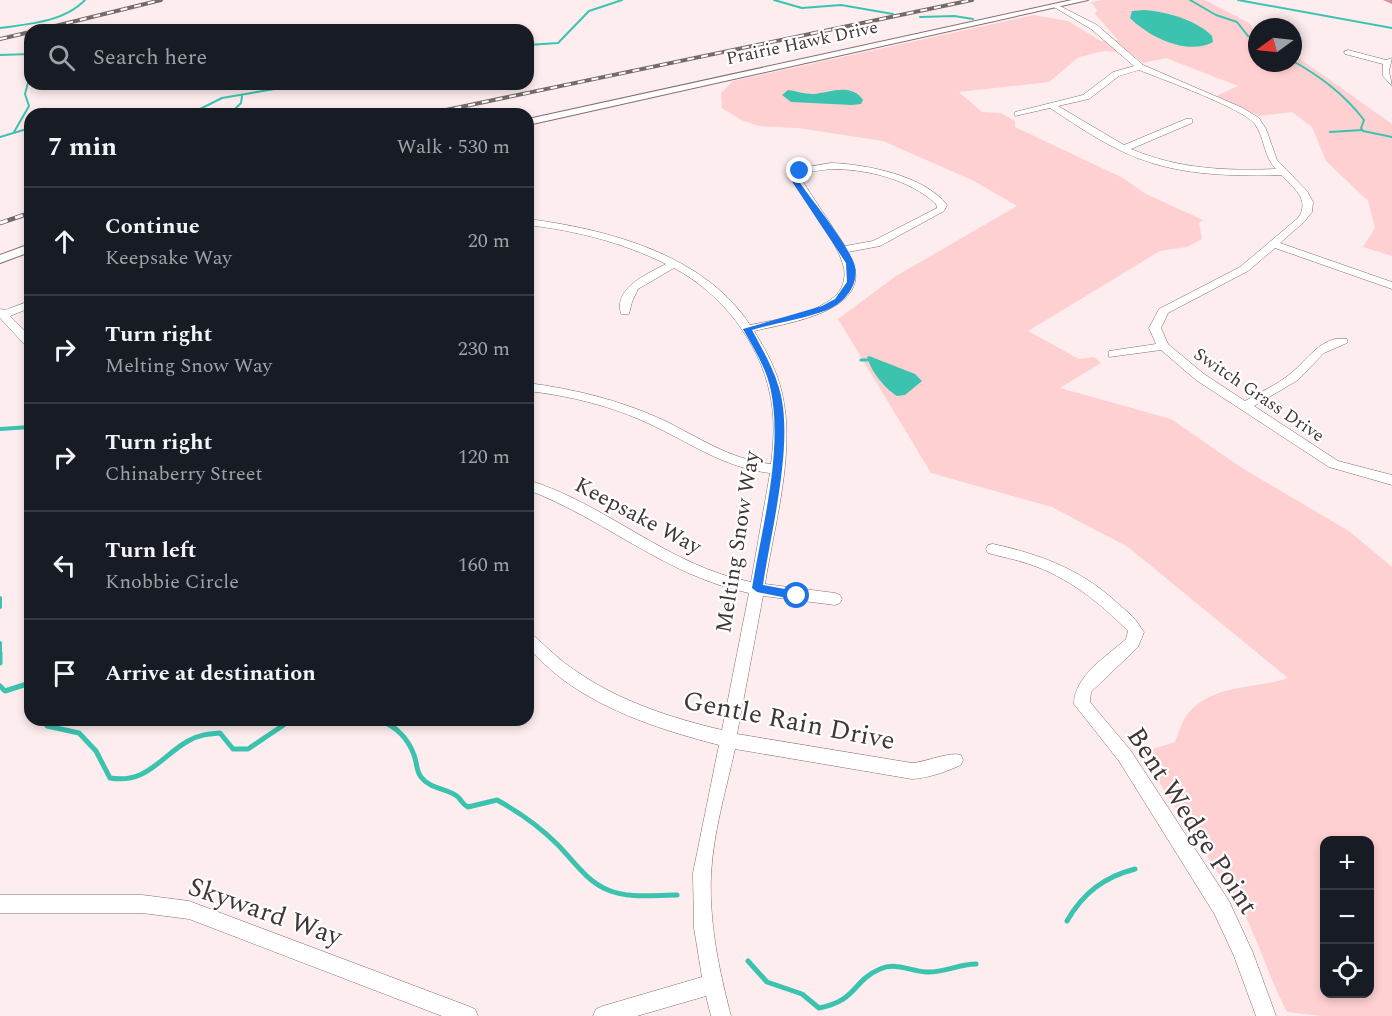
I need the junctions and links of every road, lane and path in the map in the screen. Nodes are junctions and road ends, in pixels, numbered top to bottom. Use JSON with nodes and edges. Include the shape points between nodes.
{"nodes":[{"id":1,"x":1084,"y":0,"type":"edge"},
{"id":2,"x":1056,"y":6,"type":"junction"},
{"id":3,"x":1348,"y":52,"type":"dead end"},
{"id":4,"x":1389,"y":61,"type":"edge"},
{"id":5,"x":1140,"y":67,"type":"junction"},
{"id":6,"x":1392,"y":84,"type":"edge"},
{"id":7,"x":1053,"y":106,"type":"junction"},
{"id":8,"x":1018,"y":114,"type":"dead end"},
{"id":9,"x":534,"y":121,"type":"edge"},
{"id":10,"x":1189,"y":122,"type":"dead end"},
{"id":11,"x":1125,"y":148,"type":"junction"},
{"id":12,"x":1283,"y":172,"type":"junction"},
{"id":13,"x":534,"y":223,"type":"edge"},
{"id":14,"x":24,"y":242,"type":"edge"},
{"id":15,"x":1274,"y":244,"type":"junction"},
{"id":16,"x":24,"y":250,"type":"edge"},
{"id":17,"x":842,"y":250,"type":"junction"},
{"id":18,"x":0,"y":251,"type":"edge"},
{"id":19,"x":0,"y":260,"type":"edge"},
{"id":20,"x":674,"y":264,"type":"junction"},
{"id":21,"x":1392,"y":286,"type":"edge"},
{"id":22,"x":24,"y":306,"type":"edge"},
{"id":23,"x":625,"y":312,"type":"dead end"},
{"id":24,"x":1,"y":314,"type":"edge"},
{"id":25,"x":747,"y":329,"type":"junction"},
{"id":26,"x":24,"y":337,"type":"edge"},
{"id":27,"x":1343,"y":341,"type":"dead end"},
{"id":28,"x":1163,"y":346,"type":"junction"},
{"id":29,"x":1113,"y":354,"type":"dead end"},
{"id":30,"x":534,"y":388,"type":"edge"},
{"id":31,"x":1246,"y":406,"type":"junction"},
{"id":32,"x":776,"y":470,"type":"junction"},
{"id":33,"x":1392,"y":480,"type":"edge"},
{"id":34,"x":534,"y":487,"type":"edge"},
{"id":35,"x":993,"y":549,"type":"dead end"},
{"id":36,"x":757,"y":588,"type":"junction"},
{"id":37,"x":835,"y":599,"type":"dead end"},
{"id":38,"x":534,"y":645,"type":"edge"},
{"id":39,"x":728,"y":739,"type":"junction"},
{"id":40,"x":955,"y":760,"type":"dead end"},
{"id":41,"x":0,"y":904,"type":"edge"},
{"id":42,"x":713,"y":984,"type":"junction"},
{"id":43,"x":468,"y":1016,"type":"edge"},
{"id":44,"x":603,"y":1016,"type":"edge"},
{"id":45,"x":721,"y":1016,"type":"edge"},
{"id":46,"x":1266,"y":1016,"type":"edge"}],
"edges":[{"from":1,"to":2,"type":"street","name":"Prairie Hawk Drive"},
{"from":2,"to":5,"type":"street","name":"Switch Grass Drive","via":[[1094,27]]},
{"from":2,"to":9,"type":"street","name":"Prairie Hawk Drive"},
{"from":3,"to":4,"type":"street"},
{"from":4,"to":6,"type":"street","via":[[1384,70]]},
{"from":5,"to":7,"type":"street","via":[[1119,73],[1086,97]]},
{"from":5,"to":12,"type":"street","name":"Switch Grass Drive","via":[[1251,117],[1262,129],[1270,156]]},
{"from":7,"to":8,"type":"street"},
{"from":7,"to":11,"type":"street"},
{"from":10,"to":11,"type":"street"},
{"from":11,"to":12,"type":"street","via":[[1184,171]]},
{"from":12,"to":15,"type":"street","name":"Switch Grass Drive","via":[[1304,193],[1307,212]]},
{"from":13,"to":20,"type":"street","name":"Melting Snow Way","via":[[600,233]]},
{"from":14,"to":18,"type":"street"},
{"from":15,"to":21,"type":"street"},
{"from":15,"to":28,"type":"street","name":"Switch Grass Drive","via":[[1244,269],[1163,311],[1155,328]]},
{"from":16,"to":19,"type":"street"},
{"from":17,"to":17,"type":"street","via":[[796,183],[794,176],[800,171],[843,166],[877,170],[936,198],[942,205],[937,213],[894,236],[876,244]]},
{"from":17,"to":25,"type":"street","via":[[850,263],[851,282],[838,300],[811,313]]},
{"from":20,"to":23,"type":"street","via":[[634,287],[628,293]]},
{"from":20,"to":25,"type":"street","name":"Melting Snow Way","via":[[716,294]]},
{"from":22,"to":24,"type":"street"},
{"from":24,"to":26,"type":"street"},
{"from":25,"to":32,"type":"street","name":"Melting Snow Way","via":[[776,391],[780,434]]},
{"from":27,"to":31,"type":"street","via":[[1320,350],[1294,377]]},
{"from":28,"to":29,"type":"street"},
{"from":28,"to":31,"type":"street","name":"Switch Grass Drive","via":[[1200,377]]},
{"from":30,"to":32,"type":"street","via":[[609,403],[657,422],[729,460]]},
{"from":31,"to":33,"type":"street","name":"Switch Grass Drive","via":[[1334,464]]},
{"from":32,"to":36,"type":"street","name":"Melting Snow Way"},
{"from":34,"to":36,"type":"street","name":"Keepsake Way","via":[[569,502],[690,570]]},
{"from":35,"to":46,"type":"street","name":"Bent Wedge Point","via":[[1045,562],[1070,574],[1136,632],[1133,642],[1085,687],[1082,704],[1125,756],[1222,908]]},
{"from":36,"to":37,"type":"street","name":"Keepsake Way"},
{"from":36,"to":39,"type":"street","name":"Melting Snow Way"},
{"from":38,"to":39,"type":"street","name":"Gentle Rain Drive","via":[[559,668],[594,691],[663,722]]},
{"from":39,"to":40,"type":"street","name":"Gentle Rain Drive","via":[[912,771]]},
{"from":39,"to":42,"type":"street","name":"Melting Snow Way","via":[[701,883],[703,931]]},
{"from":41,"to":43,"type":"street","name":"Skyward Way","via":[[142,904],[189,910]]},
{"from":42,"to":44,"type":"street"},
{"from":42,"to":45,"type":"street","name":"Melting Snow Way"}]}
